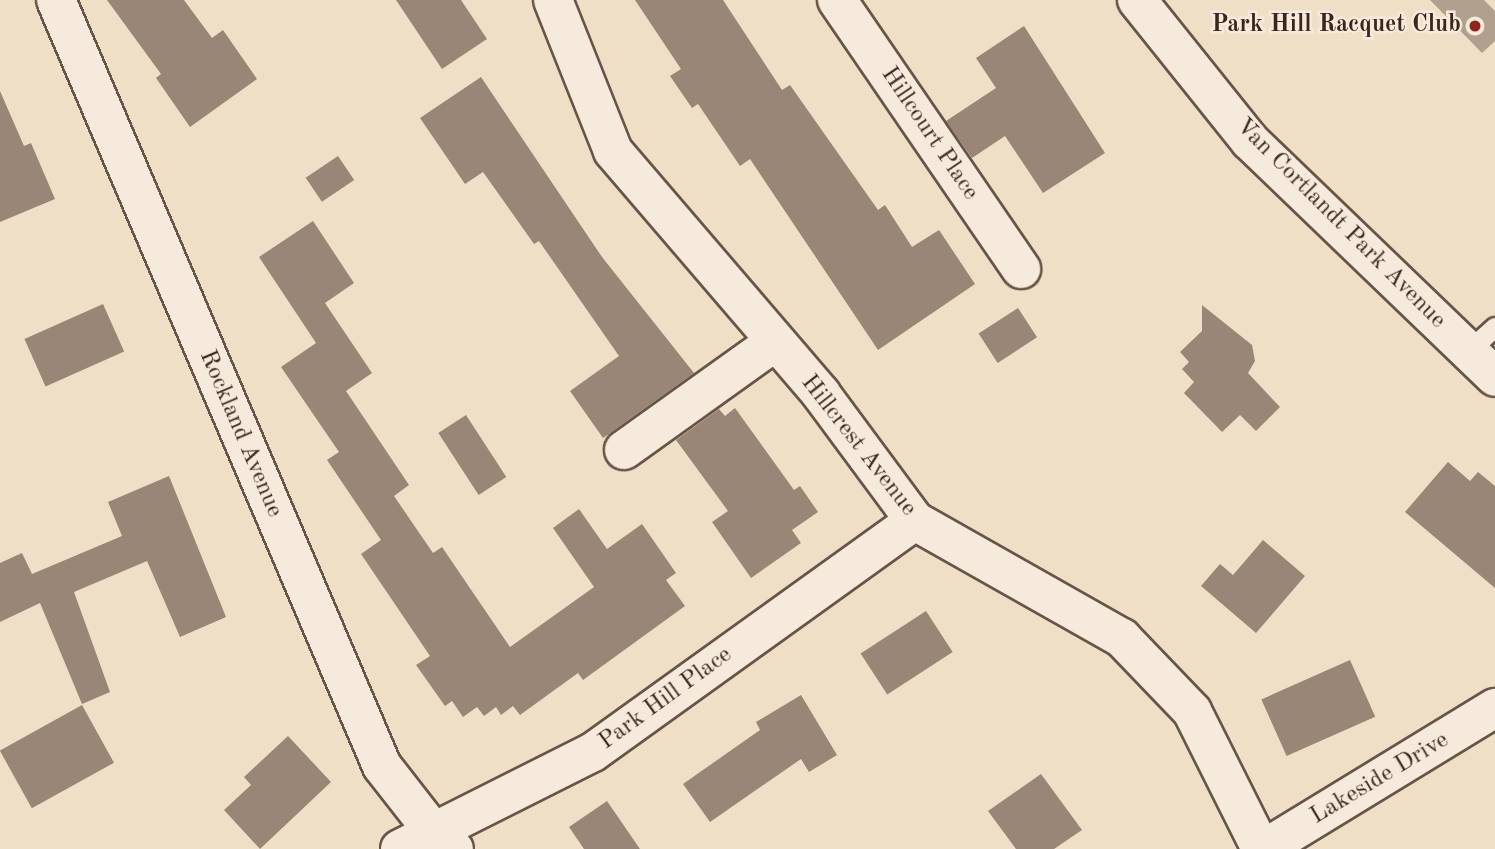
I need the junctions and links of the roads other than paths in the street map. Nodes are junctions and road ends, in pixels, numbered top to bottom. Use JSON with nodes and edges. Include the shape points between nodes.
{"nodes":[{"id":1,"x":56,"y":0,"type":"edge"},
{"id":2,"x":553,"y":0,"type":"edge"},
{"id":3,"x":836,"y":0,"type":"edge"},
{"id":4,"x":1137,"y":0,"type":"edge"},
{"id":5,"x":1021,"y":269,"type":"dead end"},
{"id":6,"x":1481,"y":339,"type":"edge"},
{"id":7,"x":775,"y":342,"type":"junction"},
{"id":8,"x":1495,"y":377,"type":"edge"},
{"id":9,"x":624,"y":450,"type":"dead end"},
{"id":10,"x":915,"y":521,"type":"junction"},
{"id":11,"x":1495,"y":708,"type":"edge"},
{"id":12,"x":429,"y":843,"type":"edge"},
{"id":13,"x":1262,"y":849,"type":"edge"}],
"edges":[{"from":1,"to":12,"type":"street","name":"Rockland Avenue","via":[[382,766]]},
{"from":2,"to":7,"type":"street","name":"Hillcrest Avenue","via":[[613,151]]},
{"from":3,"to":5,"type":"street","name":"Hillcourt Place"},
{"from":4,"to":6,"type":"street","name":"Van Cortlandt Park Avenue","via":[[1250,141]]},
{"from":6,"to":8,"type":"street","name":"Van Cortlandt Park Avenue"},
{"from":7,"to":9,"type":"street"},
{"from":7,"to":10,"type":"street","name":"Hillcrest Avenue","via":[[821,394]]},
{"from":10,"to":12,"type":"street","name":"Park Hill Place","via":[[593,752]]},
{"from":10,"to":13,"type":"street","name":"Hillcrest Avenue","via":[[1122,638],[1192,711]]},
{"from":11,"to":13,"type":"street","name":"Lakeside Drive"}]}
